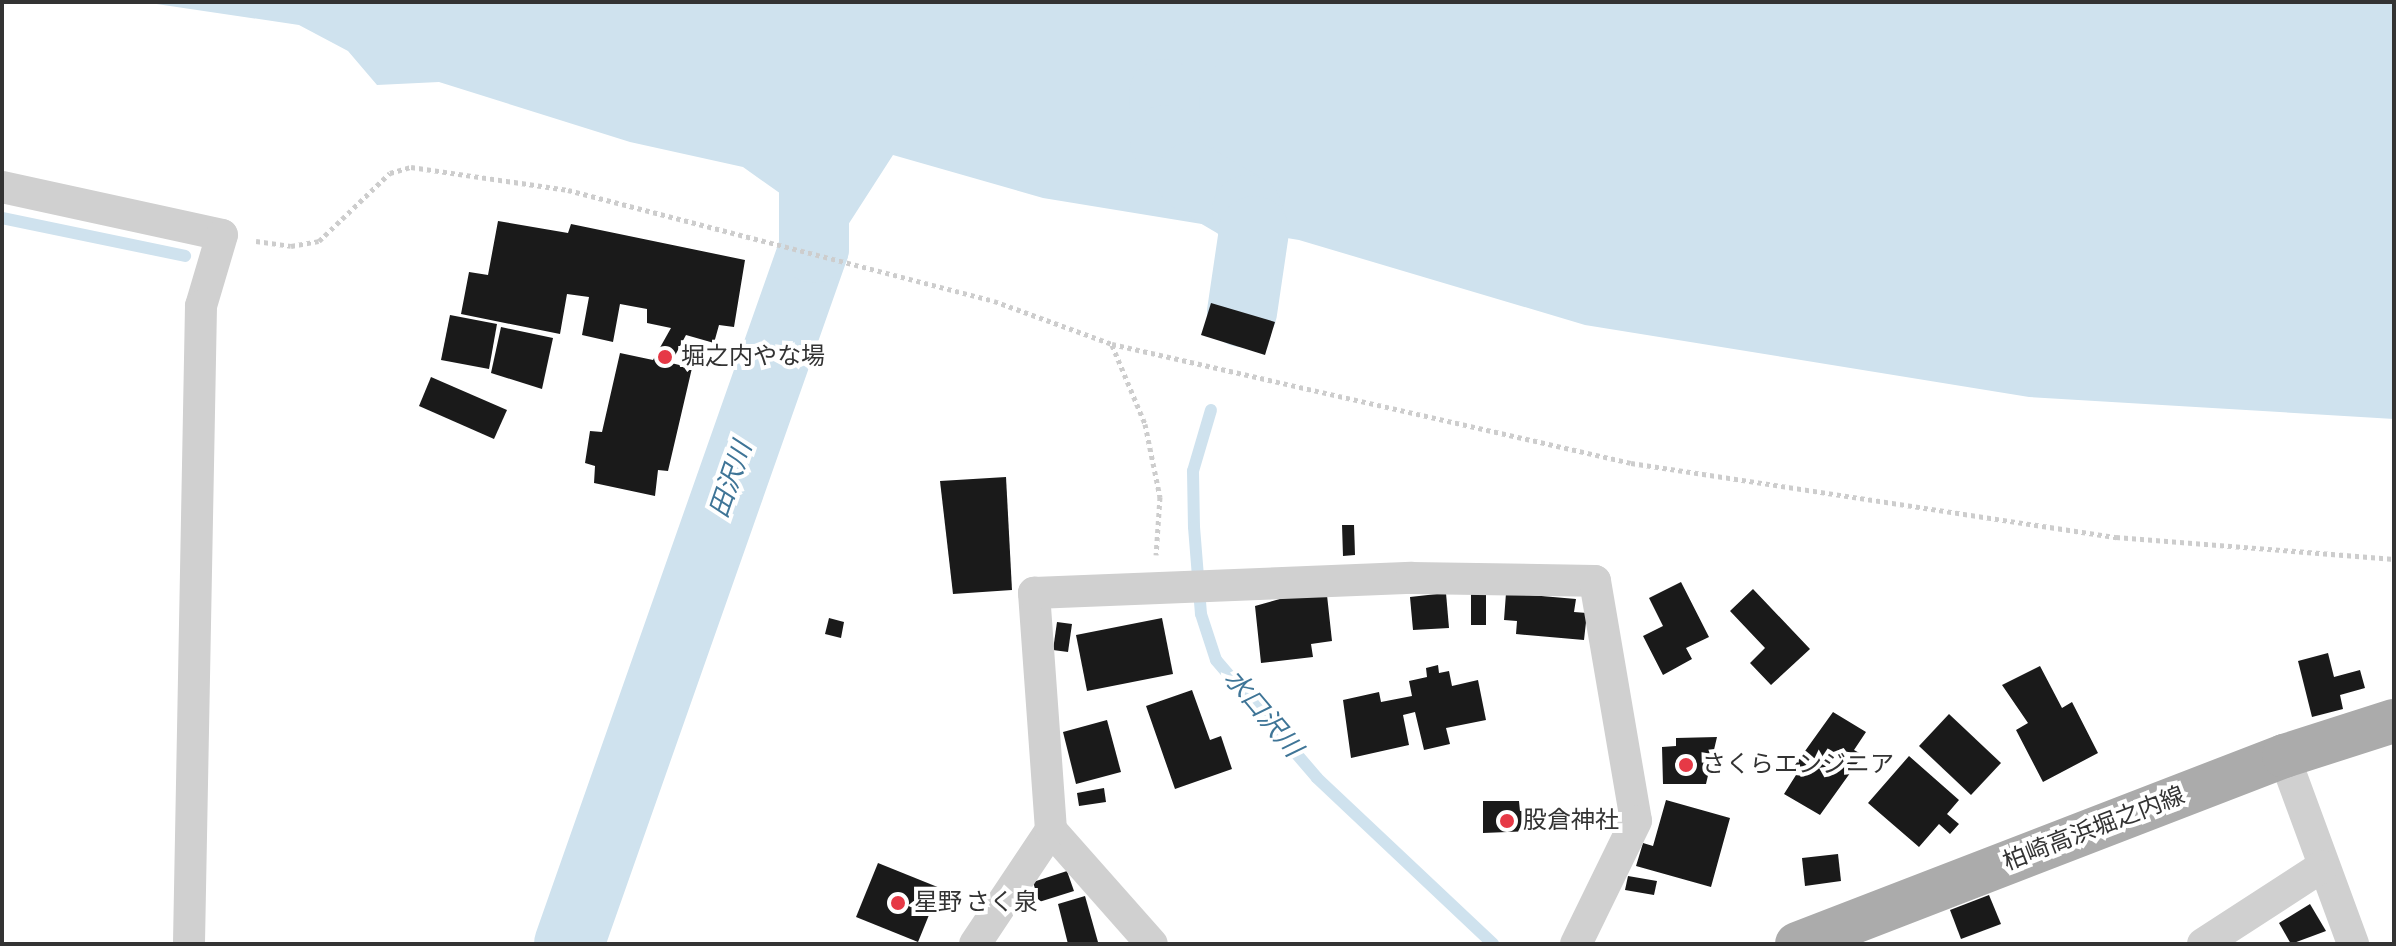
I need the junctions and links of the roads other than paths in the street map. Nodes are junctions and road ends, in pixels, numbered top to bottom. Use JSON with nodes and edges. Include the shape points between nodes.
{"nodes":[{"id":1,"x":2,"y":187,"type":"edge"},
{"id":2,"x":2394,"y":721,"type":"edge"},
{"id":3,"x":2284,"y":756,"type":"junction"},
{"id":4,"x":1051,"y":830,"type":"junction"},
{"id":5,"x":2323,"y":866,"type":"junction"},
{"id":6,"x":189,"y":944,"type":"edge"},
{"id":7,"x":975,"y":944,"type":"edge"},
{"id":8,"x":1152,"y":944,"type":"edge"},
{"id":9,"x":1576,"y":944,"type":"edge"},
{"id":10,"x":1797,"y":944,"type":"edge"},
{"id":11,"x":2203,"y":944,"type":"edge"},
{"id":12,"x":2353,"y":944,"type":"edge"}],
"edges":[{"from":1,"to":6,"type":"street","via":[[222,235],[201,306]]},
{"from":2,"to":3,"type":"main road","name":"柏崎高浜堀之内線"},
{"from":3,"to":5,"type":"street"},
{"from":3,"to":10,"type":"main road","name":"柏崎高浜堀之内線"},
{"from":4,"to":7,"type":"street"},
{"from":4,"to":8,"type":"street"},
{"from":4,"to":9,"type":"street","via":[[1034,593],[1412,578],[1595,581],[1636,821]]},
{"from":5,"to":11,"type":"street"},
{"from":5,"to":12,"type":"street"}]}
